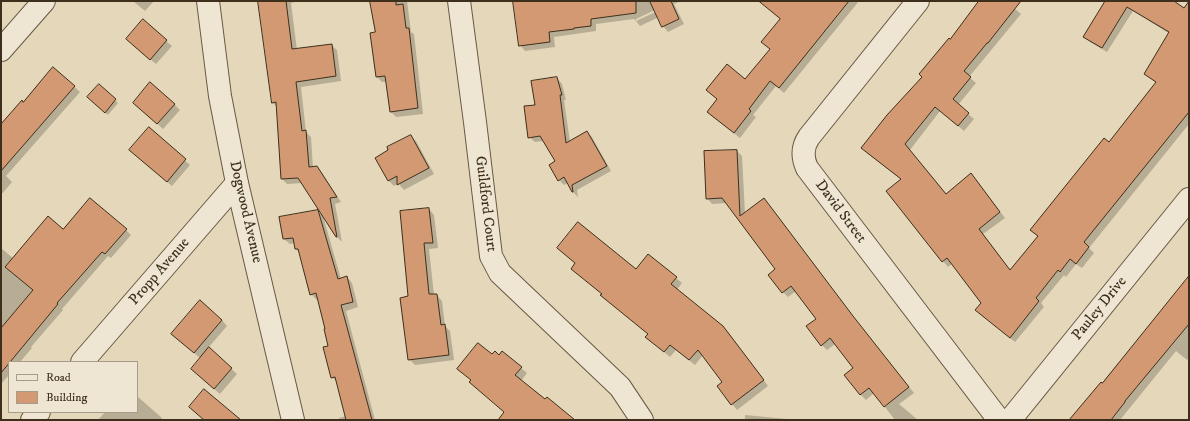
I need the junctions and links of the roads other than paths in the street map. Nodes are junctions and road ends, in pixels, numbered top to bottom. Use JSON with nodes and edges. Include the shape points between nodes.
{"nodes":[{"id":1,"x":44,"y":1,"type":"edge"},
{"id":2,"x":208,"y":1,"type":"edge"},
{"id":3,"x":459,"y":1,"type":"edge"},
{"id":4,"x":918,"y":1,"type":"edge"},
{"id":5,"x":1,"y":50,"type":"edge"},
{"id":6,"x":237,"y":183,"type":"junction"},
{"id":7,"x":1189,"y":199,"type":"edge"},
{"id":8,"x":83,"y":361,"type":"edge"},
{"id":9,"x":293,"y":420,"type":"edge"},
{"id":10,"x":642,"y":420,"type":"edge"},
{"id":11,"x":999,"y":420,"type":"edge"},
{"id":12,"x":1010,"y":420,"type":"edge"}],
"edges":[{"from":1,"to":5,"type":"street"},
{"from":2,"to":6,"type":"street","name":"Dogwood Avenue","via":[[220,96]]},
{"from":3,"to":10,"type":"street","name":"Guildford Court","via":[[490,256],[500,273],[620,387]]},
{"from":4,"to":11,"type":"street","name":"David Street","via":[[809,137],[805,143],[804,162]]},
{"from":6,"to":8,"type":"street","name":"Propp Avenue"},
{"from":6,"to":9,"type":"street","name":"Dogwood Avenue"},
{"from":7,"to":12,"type":"street","name":"Pauley Drive"}]}
